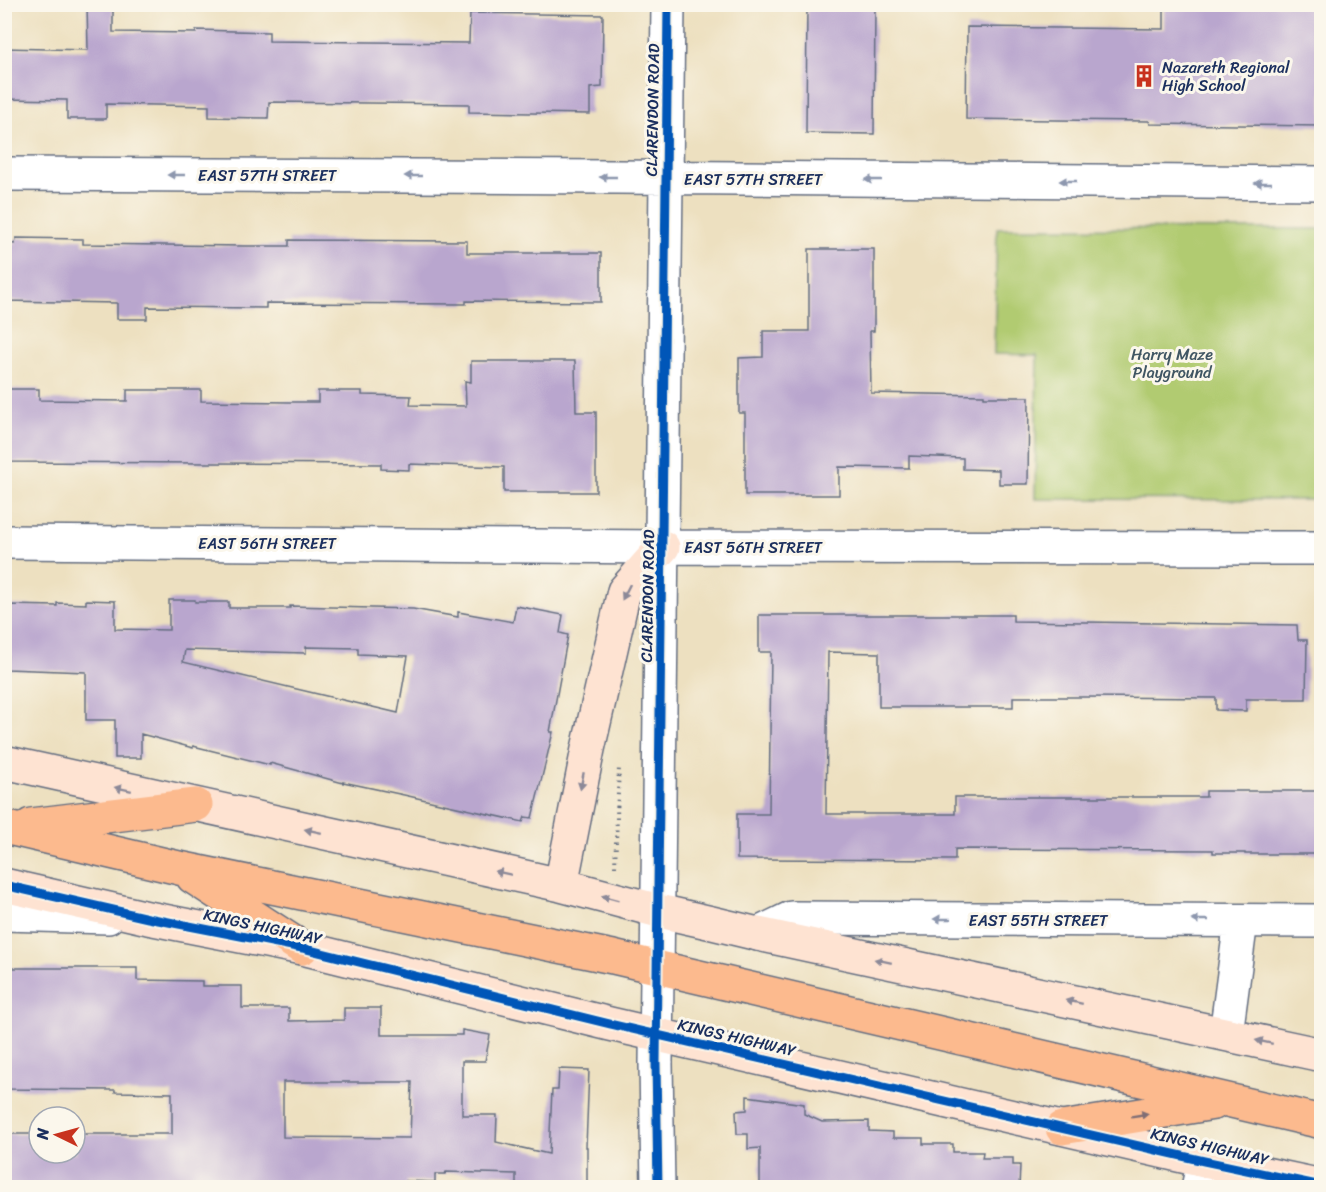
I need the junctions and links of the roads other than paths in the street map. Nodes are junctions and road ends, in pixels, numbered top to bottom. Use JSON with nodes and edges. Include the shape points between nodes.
{"nodes":[{"id":1,"x":668,"y":4,"type":"edge"},
{"id":2,"x":4,"y":174,"type":"edge"},
{"id":3,"x":666,"y":178,"type":"junction"},
{"id":4,"x":1322,"y":183,"type":"edge"},
{"id":5,"x":4,"y":542,"type":"edge"},
{"id":6,"x":663,"y":547,"type":"junction"},
{"id":7,"x":1322,"y":548,"type":"edge"},
{"id":8,"x":4,"y":762,"type":"edge"},
{"id":9,"x":196,"y":805,"type":"junction"},
{"id":10,"x":7,"y":827,"type":"edge"},
{"id":11,"x":179,"y":868,"type":"junction"},
{"id":12,"x":4,"y":885,"type":"edge"},
{"id":13,"x":561,"y":885,"type":"junction"},
{"id":14,"x":658,"y":912,"type":"junction"},
{"id":15,"x":4,"y":914,"type":"edge"},
{"id":16,"x":148,"y":918,"type":"junction"},
{"id":17,"x":1241,"y":921,"type":"junction"},
{"id":18,"x":1322,"y":921,"type":"edge"},
{"id":19,"x":758,"y":934,"type":"junction"},
{"id":20,"x":302,"y":948,"type":"junction"},
{"id":21,"x":658,"y":968,"type":"junction"},
{"id":22,"x":657,"y":1034,"type":"junction"},
{"id":23,"x":1226,"y":1035,"type":"junction"},
{"id":24,"x":1322,"y":1055,"type":"edge"},
{"id":25,"x":1230,"y":1101,"type":"junction"},
{"id":26,"x":1322,"y":1122,"type":"edge"},
{"id":27,"x":1062,"y":1128,"type":"junction"},
{"id":28,"x":1201,"y":1174,"type":"edge"},
{"id":29,"x":1322,"y":1186,"type":"edge"},
{"id":30,"x":658,"y":1188,"type":"edge"}],
"edges":[{"from":1,"to":3,"type":"street","name":"CLARENDON ROAD"},
{"from":3,"to":2,"type":"street","name":"EAST 57TH STREET","one_way":true},
{"from":4,"to":3,"type":"street","name":"EAST 57TH STREET","one_way":true},
{"from":3,"to":6,"type":"street","name":"CLARENDON ROAD"},
{"from":5,"to":6,"type":"street","name":"EAST 56TH STREET"},
{"from":6,"to":7,"type":"street","name":"EAST 56TH STREET"},
{"from":6,"to":13,"type":"street","one_way":true,"via":[[624,591]]},
{"from":6,"to":14,"type":"street","name":"CLARENDON ROAD"},
{"from":9,"to":8,"type":"street","one_way":true},
{"from":9,"to":10,"type":"main road"},
{"from":13,"to":9,"type":"street","one_way":true},
{"from":10,"to":11,"type":"main road"},
{"from":11,"to":20,"type":"main road"},
{"from":11,"to":21,"type":"main road"},
{"from":12,"to":16,"type":"street","name":"KINGS HIGHWAY"},
{"from":14,"to":13,"type":"street","one_way":true},
{"from":14,"to":19,"type":"street"},
{"from":14,"to":21,"type":"street","name":"CLARENDON ROAD"},
{"from":15,"to":16,"type":"street"},
{"from":16,"to":20,"type":"street","name":"KINGS HIGHWAY"},
{"from":17,"to":18,"type":"street","name":"EAST 55TH STREET"},
{"from":17,"to":19,"type":"street","name":"EAST 55TH STREET","one_way":true,"via":[[791,918]]},
{"from":17,"to":23,"type":"street"},
{"from":23,"to":19,"type":"street","one_way":true},
{"from":20,"to":22,"type":"street","name":"KINGS HIGHWAY"},
{"from":21,"to":22,"type":"street","name":"CLARENDON ROAD"},
{"from":21,"to":25,"type":"main road"},
{"from":22,"to":27,"type":"street","name":"KINGS HIGHWAY"},
{"from":22,"to":30,"type":"street","name":"CLARENDON ROAD"},
{"from":24,"to":23,"type":"street","one_way":true},
{"from":25,"to":26,"type":"main road"},
{"from":27,"to":25,"type":"main road","one_way":true},
{"from":27,"to":28,"type":"street","name":"KINGS HIGHWAY"},
{"from":28,"to":29,"type":"street","name":"KINGS HIGHWAY"}]}
